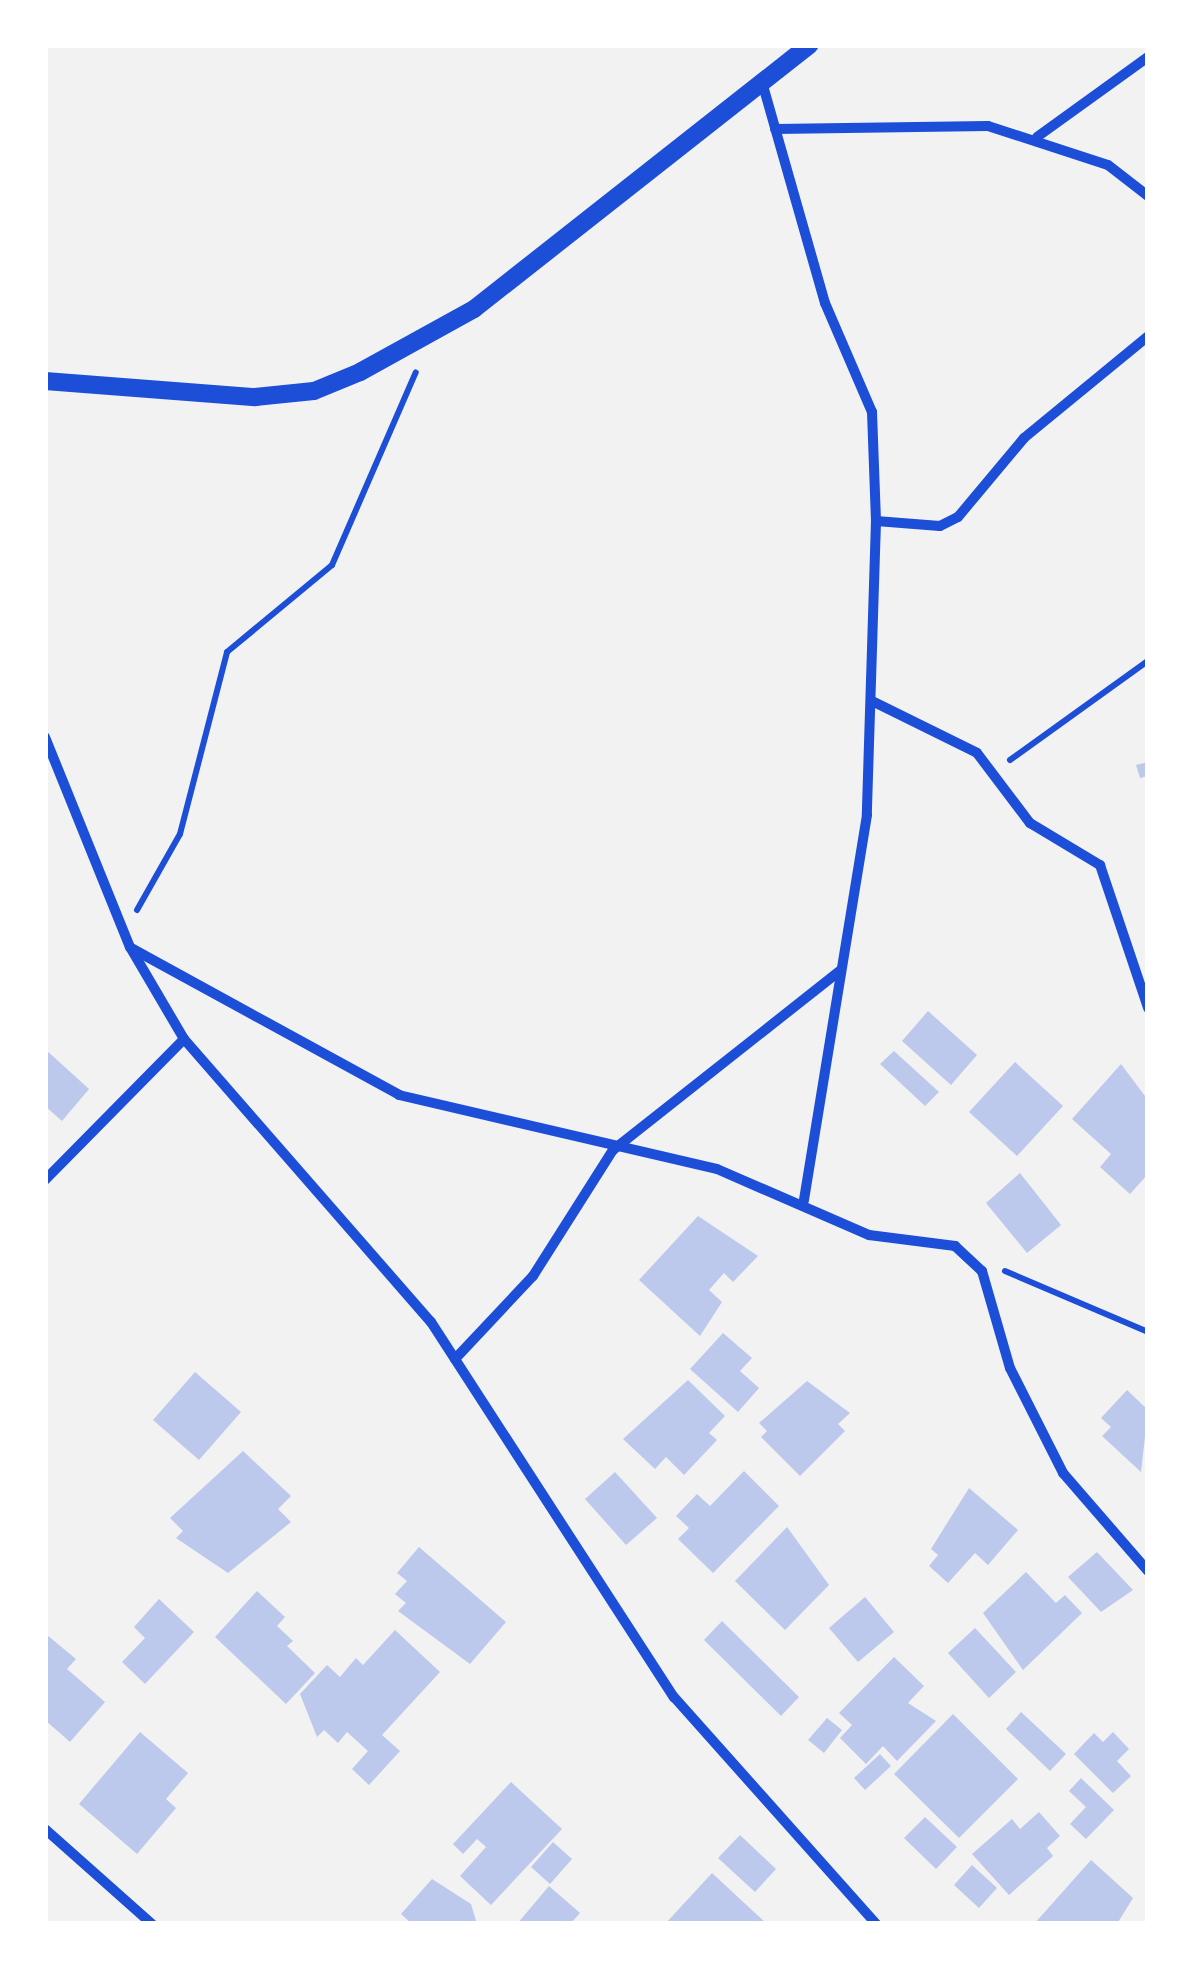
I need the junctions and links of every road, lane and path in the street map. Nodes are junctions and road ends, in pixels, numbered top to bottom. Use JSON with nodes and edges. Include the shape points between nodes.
{"nodes":[{"id":1,"x":810,"y":45,"type":"edge"},
{"id":2,"x":1148,"y":57,"type":"edge"},
{"id":3,"x":762,"y":82,"type":"junction"},
{"id":4,"x":774,"y":129,"type":"junction"},
{"id":5,"x":1037,"y":136,"type":"junction"},
{"id":6,"x":1148,"y":196,"type":"edge"},
{"id":7,"x":434,"y":332,"type":"junction"},
{"id":8,"x":1148,"y":336,"type":"edge"},
{"id":9,"x":45,"y":381,"type":"edge"},
{"id":10,"x":876,"y":522,"type":"junction"},
{"id":11,"x":1148,"y":661,"type":"edge"},
{"id":12,"x":872,"y":701,"type":"junction"},
{"id":13,"x":45,"y":738,"type":"edge"},
{"id":14,"x":997,"y":770,"type":"junction"},
{"id":15,"x":124,"y":933,"type":"junction"},
{"id":16,"x":130,"y":947,"type":"junction"},
{"id":17,"x":841,"y":970,"type":"junction"},
{"id":18,"x":1148,"y":1008,"type":"edge"},
{"id":19,"x":184,"y":1039,"type":"junction"},
{"id":20,"x":612,"y":1150,"type":"junction"},
{"id":21,"x":45,"y":1180,"type":"edge"},
{"id":22,"x":804,"y":1201,"type":"junction"},
{"id":23,"x":975,"y":1262,"type":"junction"},
{"id":24,"x":1148,"y":1332,"type":"edge"},
{"id":25,"x":455,"y":1359,"type":"junction"},
{"id":26,"x":1148,"y":1571,"type":"edge"},
{"id":27,"x":45,"y":1829,"type":"edge"},
{"id":28,"x":152,"y":1924,"type":"edge"},
{"id":29,"x":876,"y":1924,"type":"edge"}],
"edges":[{"from":1,"to":3,"type":"street"},
{"from":2,"to":5,"type":"street"},
{"from":3,"to":4,"type":"street"},
{"from":3,"to":7,"type":"street"},
{"from":4,"to":5,"type":"street","via":[[924,122]]},
{"from":4,"to":10,"type":"street","via":[[825,303],[872,412]]},
{"from":5,"to":6,"type":"street","via":[[1108,164]]},
{"from":7,"to":9,"type":"street","via":[[314,391],[256,398]]},
{"from":7,"to":15,"type":"path","via":[[332,564],[227,652],[180,834]]},
{"from":8,"to":10,"type":"street","via":[[1024,438],[958,517],[940,526]]},
{"from":10,"to":12,"type":"street"},
{"from":11,"to":14,"type":"path"},
{"from":12,"to":14,"type":"street"},
{"from":12,"to":17,"type":"street","via":[[867,815]]},
{"from":13,"to":15,"type":"street"},
{"from":14,"to":18,"type":"street","via":[[1030,823],[1100,865]]},
{"from":15,"to":16,"type":"street"},
{"from":16,"to":19,"type":"street"},
{"from":16,"to":20,"type":"street","via":[[399,1095]]},
{"from":17,"to":20,"type":"street"},
{"from":17,"to":22,"type":"street"},
{"from":19,"to":21,"type":"street"},
{"from":19,"to":25,"type":"street"},
{"from":20,"to":22,"type":"street","via":[[717,1169]]},
{"from":20,"to":25,"type":"street","via":[[534,1276]]},
{"from":22,"to":23,"type":"street","via":[[869,1234],[955,1246]]},
{"from":23,"to":24,"type":"path"},
{"from":23,"to":26,"type":"street","via":[[1032,1419],[1101,1528]]},
{"from":25,"to":29,"type":"street","via":[[674,1698]]},
{"from":27,"to":28,"type":"street"}]}
